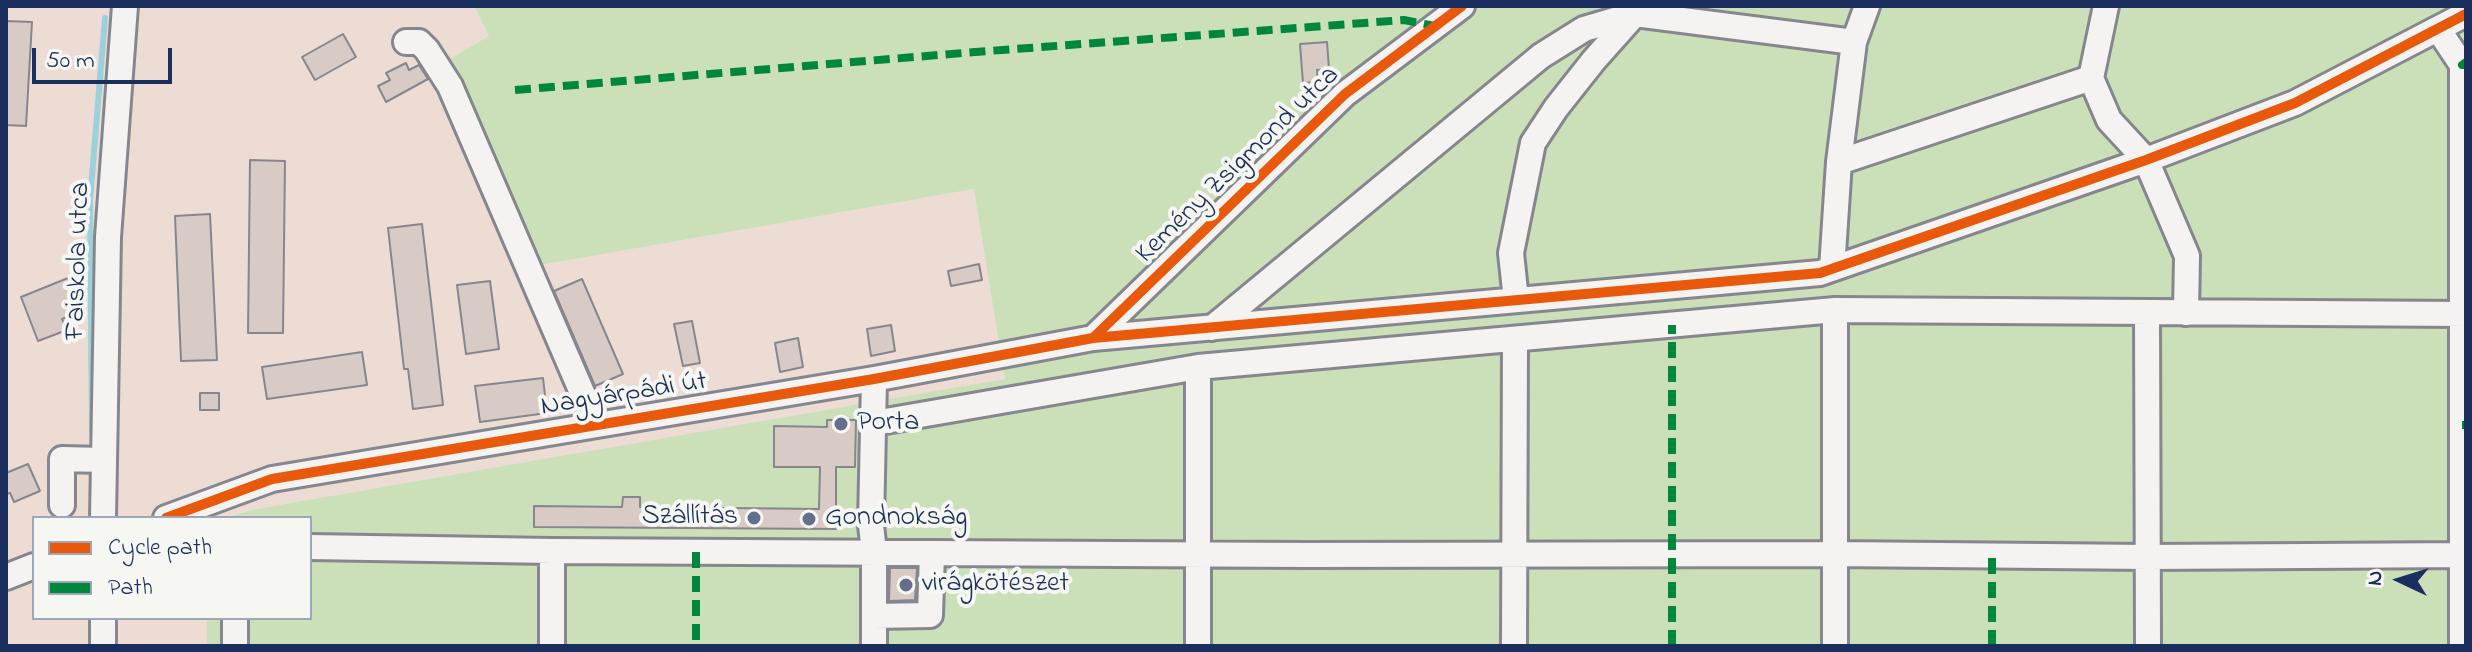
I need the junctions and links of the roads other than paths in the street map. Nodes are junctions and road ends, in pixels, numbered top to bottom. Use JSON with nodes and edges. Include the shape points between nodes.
{"nodes":[{"id":1,"x":125,"y":6,"type":"edge"},
{"id":2,"x":1462,"y":6,"type":"edge"},
{"id":3,"x":1867,"y":6,"type":"edge"},
{"id":4,"x":2106,"y":6,"type":"edge"},
{"id":5,"x":1641,"y":10,"type":"edge"},
{"id":6,"x":2466,"y":14,"type":"edge"},
{"id":7,"x":2438,"y":29,"type":"junction"},
{"id":8,"x":406,"y":42,"type":"dead end"},
{"id":9,"x":1854,"y":42,"type":"junction"},
{"id":10,"x":2091,"y":78,"type":"junction"},
{"id":11,"x":2146,"y":160,"type":"junction"},
{"id":12,"x":1839,"y":162,"type":"junction"},
{"id":13,"x":2464,"y":195,"type":"edge"},
{"id":14,"x":1832,"y":269,"type":"junction"},
{"id":15,"x":1516,"y":300,"type":"junction"},
{"id":16,"x":1835,"y":310,"type":"junction"},
{"id":17,"x":2147,"y":312,"type":"junction"},
{"id":18,"x":2186,"y":313,"type":"junction"},
{"id":19,"x":2464,"y":314,"type":"edge"},
{"id":20,"x":1212,"y":328,"type":"junction"},
{"id":21,"x":1093,"y":338,"type":"junction"},
{"id":22,"x":1515,"y":339,"type":"junction"},
{"id":23,"x":1198,"y":367,"type":"junction"},
{"id":24,"x":874,"y":379,"type":"junction"},
{"id":25,"x":874,"y":423,"type":"junction"},
{"id":26,"x":596,"y":425,"type":"junction"},
{"id":27,"x":104,"y":460,"type":"junction"},
{"id":28,"x":62,"y":505,"type":"dead end"},
{"id":29,"x":103,"y":516,"type":"edge"},
{"id":30,"x":171,"y":516,"type":"edge"},
{"id":31,"x":312,"y":547,"type":"edge"},
{"id":32,"x":552,"y":551,"type":"junction"},
{"id":33,"x":874,"y":552,"type":"junction"},
{"id":34,"x":932,"y":553,"type":"junction"},
{"id":35,"x":1198,"y":553,"type":"junction"},
{"id":36,"x":1514,"y":554,"type":"junction"},
{"id":37,"x":1835,"y":554,"type":"junction"},
{"id":38,"x":2464,"y":555,"type":"edge"},
{"id":39,"x":2148,"y":557,"type":"junction"},
{"id":40,"x":32,"y":567,"type":"edge"},
{"id":41,"x":6,"y":577,"type":"edge"},
{"id":42,"x":874,"y":616,"type":"junction"},
{"id":43,"x":103,"y":620,"type":"edge"},
{"id":44,"x":235,"y":620,"type":"edge"},
{"id":45,"x":103,"y":646,"type":"edge"},
{"id":46,"x":235,"y":646,"type":"edge"},
{"id":47,"x":552,"y":646,"type":"edge"},
{"id":48,"x":874,"y":646,"type":"edge"},
{"id":49,"x":1198,"y":646,"type":"edge"},
{"id":50,"x":1514,"y":646,"type":"edge"},
{"id":51,"x":1835,"y":646,"type":"edge"},
{"id":52,"x":2148,"y":646,"type":"edge"},
{"id":53,"x":2462,"y":646,"type":"edge"}],
"edges":[{"from":1,"to":27,"type":"street","name":"Faiskola utca","via":[[108,237]]},
{"from":2,"to":21,"type":"street","name":"Kemény Zsigmond utca","via":[[1345,94]]},
{"from":3,"to":9,"type":"street"},
{"from":4,"to":10,"type":"street"},
{"from":5,"to":9,"type":"street"},
{"from":5,"to":15,"type":"street","via":[[1594,60],[1533,143],[1511,253]]},
{"from":5,"to":20,"type":"street","via":[[1584,29],[1541,56]]},
{"from":6,"to":7,"type":"street","name":"Nagyárpádi út"},
{"from":7,"to":11,"type":"street","name":"Nagyárpádi út","via":[[2295,103]]},
{"from":7,"to":13,"type":"street","via":[[2462,65]]},
{"from":8,"to":26,"type":"street","via":[[419,42],[450,86]]},
{"from":9,"to":12,"type":"street"},
{"from":10,"to":11,"type":"street","via":[[2109,120]]},
{"from":10,"to":12,"type":"street"},
{"from":11,"to":14,"type":"street","name":"Nagyárpádi út"},
{"from":11,"to":18,"type":"street","via":[[2187,256]]},
{"from":12,"to":14,"type":"street"},
{"from":13,"to":19,"type":"street"},
{"from":14,"to":15,"type":"street","name":"Nagyárpádi út"},
{"from":15,"to":20,"type":"street","name":"Nagyárpádi út"},
{"from":16,"to":17,"type":"street"},
{"from":16,"to":22,"type":"street"},
{"from":16,"to":37,"type":"street"},
{"from":17,"to":18,"type":"street"},
{"from":17,"to":39,"type":"street"},
{"from":18,"to":19,"type":"street"},
{"from":19,"to":38,"type":"street"},
{"from":20,"to":21,"type":"street","name":"Nagyárpádi út"},
{"from":21,"to":24,"type":"street","name":"Nagyárpádi út"},
{"from":22,"to":23,"type":"street"},
{"from":22,"to":36,"type":"street"},
{"from":23,"to":25,"type":"street"},
{"from":23,"to":35,"type":"street"},
{"from":24,"to":25,"type":"street"},
{"from":24,"to":26,"type":"street","name":"Nagyárpádi út"},
{"from":25,"to":33,"type":"street"},
{"from":26,"to":30,"type":"street","name":"Nagyárpádi út","via":[[272,479]]},
{"from":27,"to":28,"type":"street","via":[[62,459]]},
{"from":27,"to":29,"type":"street","name":"Faiskola utca"},
{"from":31,"to":32,"type":"street"},
{"from":32,"to":33,"type":"street"},
{"from":32,"to":47,"type":"street"},
{"from":33,"to":34,"type":"street"},
{"from":33,"to":42,"type":"street"},
{"from":34,"to":35,"type":"street"},
{"from":34,"to":42,"type":"street","via":[[930,615]]},
{"from":35,"to":36,"type":"street"},
{"from":35,"to":49,"type":"street"},
{"from":36,"to":37,"type":"street"},
{"from":36,"to":50,"type":"street"},
{"from":37,"to":39,"type":"street"},
{"from":37,"to":51,"type":"street"},
{"from":38,"to":39,"type":"street"},
{"from":38,"to":53,"type":"street"},
{"from":39,"to":52,"type":"street"},
{"from":40,"to":41,"type":"street"},
{"from":42,"to":48,"type":"street"},
{"from":43,"to":45,"type":"street"},
{"from":44,"to":46,"type":"street"}]}
